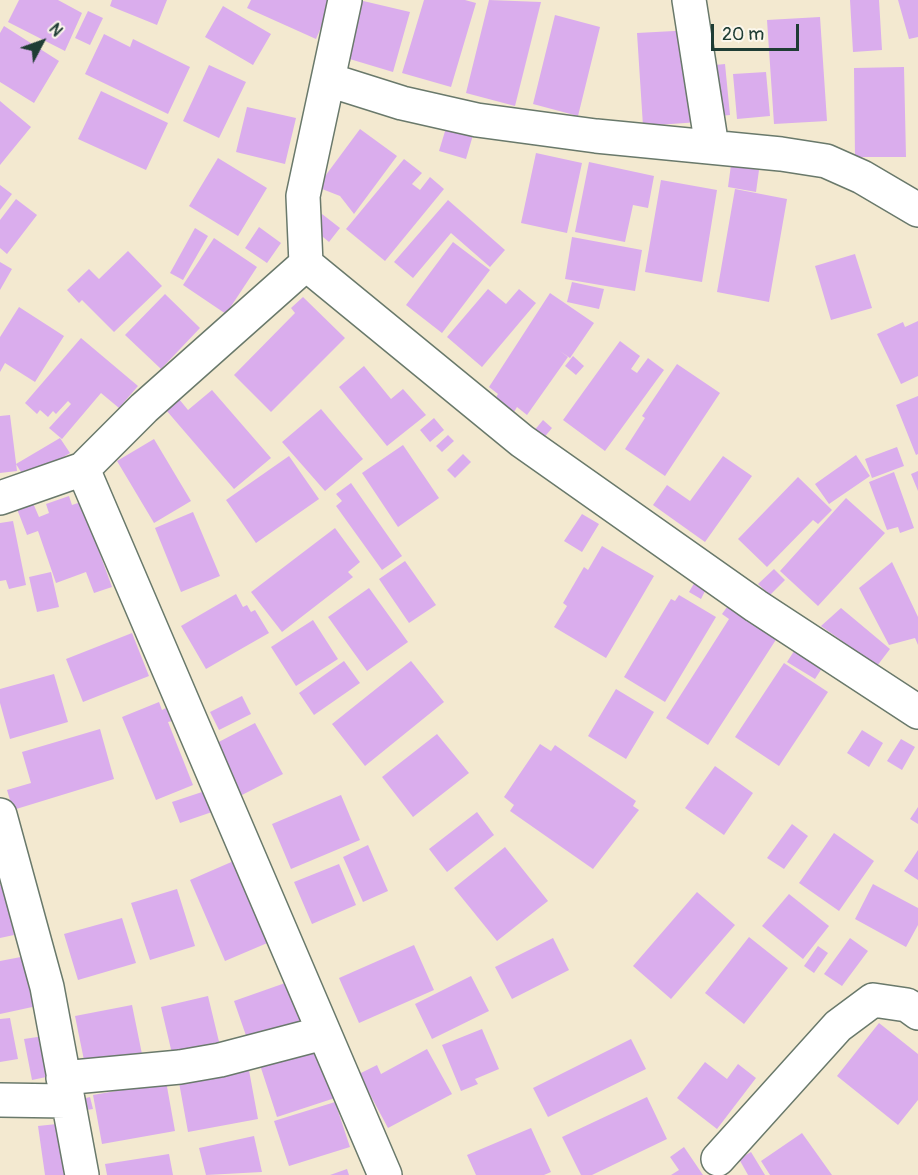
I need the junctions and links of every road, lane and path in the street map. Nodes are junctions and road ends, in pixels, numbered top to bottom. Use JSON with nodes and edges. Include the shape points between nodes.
{"nodes":[{"id":1,"x":345,"y":0,"type":"edge"},
{"id":2,"x":689,"y":0,"type":"edge"},
{"id":3,"x":329,"y":80,"type":"junction"},
{"id":4,"x":712,"y":147,"type":"junction"},
{"id":5,"x":918,"y":210,"type":"edge"},
{"id":6,"x":306,"y":264,"type":"junction"},
{"id":7,"x":83,"y":469,"type":"junction"},
{"id":8,"x":0,"y":498,"type":"edge"},
{"id":9,"x":918,"y":712,"type":"edge"},
{"id":10,"x":0,"y":815,"type":"edge"},
{"id":11,"x":918,"y":1013,"type":"edge"},
{"id":12,"x":322,"y":1033,"type":"junction"},
{"id":13,"x":64,"y":1089,"type":"junction"},
{"id":14,"x":0,"y":1100,"type":"edge"},
{"id":15,"x":718,"y":1159,"type":"dead end"},
{"id":16,"x":82,"y":1175,"type":"edge"},
{"id":17,"x":385,"y":1175,"type":"edge"}],
"edges":[{"from":1,"to":3,"type":"street"},
{"from":2,"to":4,"type":"street"},
{"from":3,"to":4,"type":"street","via":[[402,103],[477,120]]},
{"from":3,"to":6,"type":"street","via":[[303,196]]},
{"from":4,"to":5,"type":"street","via":[[826,161]]},
{"from":6,"to":7,"type":"street","via":[[144,408]]},
{"from":6,"to":9,"type":"street","via":[[522,441],[756,606]]},
{"from":7,"to":8,"type":"street"},
{"from":7,"to":12,"type":"street"},
{"from":10,"to":13,"type":"street","via":[[47,987]]},
{"from":11,"to":15,"type":"street","via":[[907,1005],[873,1000],[838,1026]]},
{"from":12,"to":13,"type":"street","via":[[220,1060]]},
{"from":12,"to":17,"type":"street"},
{"from":13,"to":14,"type":"street"},
{"from":13,"to":16,"type":"street"}]}
